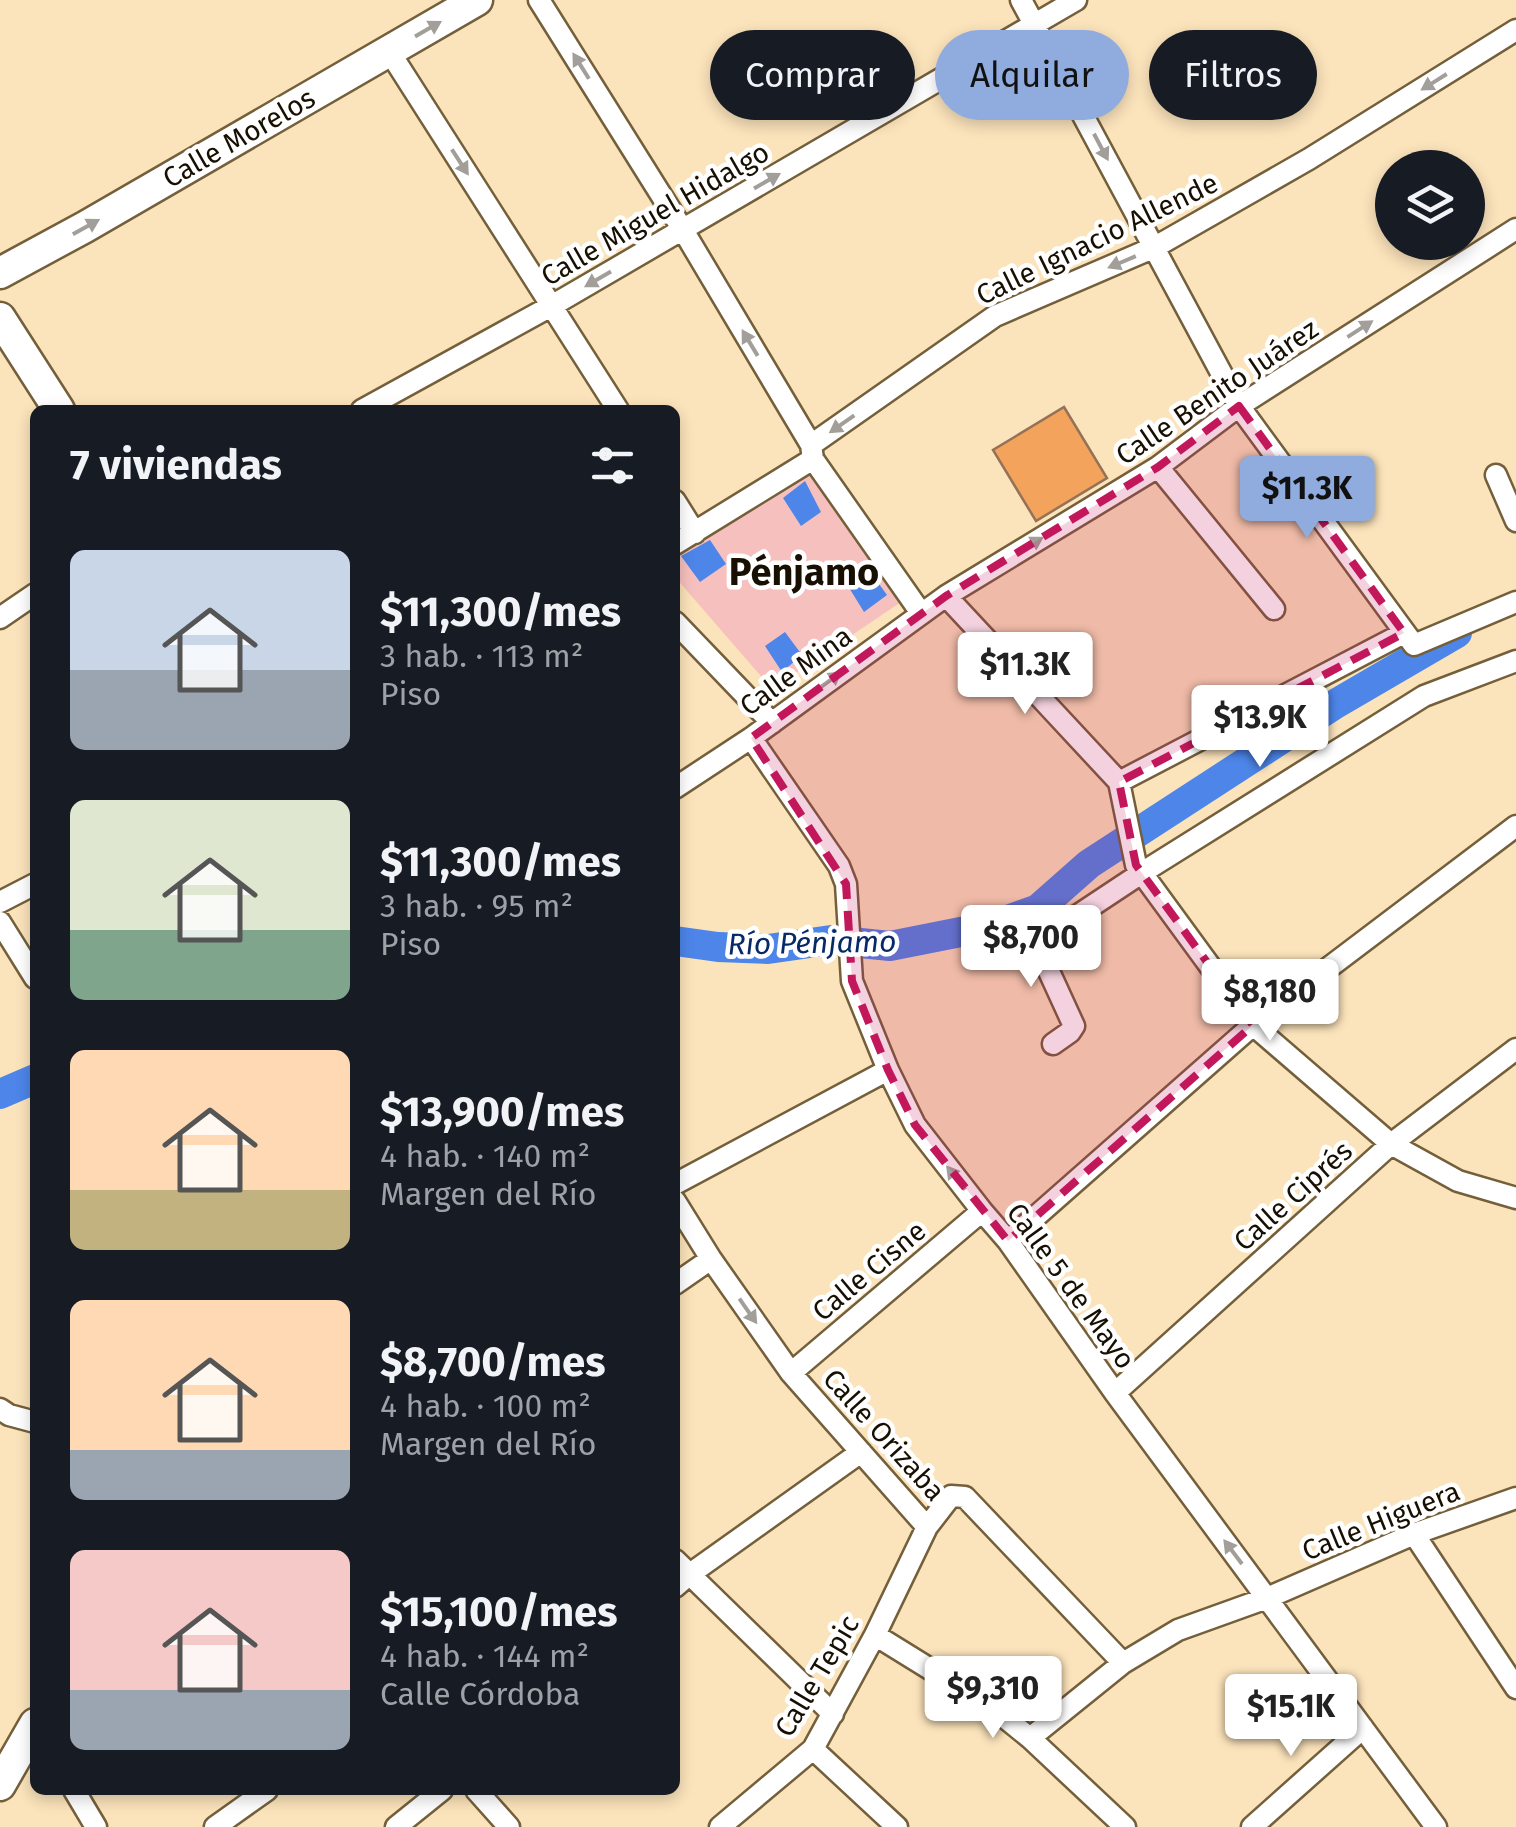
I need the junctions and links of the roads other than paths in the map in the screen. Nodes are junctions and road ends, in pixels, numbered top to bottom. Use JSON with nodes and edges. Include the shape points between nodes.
{"nodes":[{"id":1,"x":477,"y":0,"type":"edge"},
{"id":2,"x":540,"y":0,"type":"edge"},
{"id":3,"x":1021,"y":0,"type":"edge"},
{"id":4,"x":1076,"y":0,"type":"edge"},
{"id":5,"x":1034,"y":25,"type":"junction"},
{"id":6,"x":1516,"y":30,"type":"edge"},
{"id":7,"x":389,"y":51,"type":"junction"},
{"id":8,"x":1516,"y":229,"type":"edge"},
{"id":9,"x":683,"y":230,"type":"junction"},
{"id":10,"x":1155,"y":247,"type":"junction"},
{"id":11,"x":0,"y":273,"type":"edge"},
{"id":12,"x":553,"y":305,"type":"junction"},
{"id":13,"x":0,"y":318,"type":"edge"},
{"id":14,"x":56,"y":405,"type":"edge"},
{"id":15,"x":371,"y":405,"type":"edge"},
{"id":16,"x":615,"y":405,"type":"edge"},
{"id":17,"x":1239,"y":406,"type":"junction"},
{"id":18,"x":812,"y":452,"type":"junction"},
{"id":19,"x":1158,"y":467,"type":"junction"},
{"id":20,"x":1496,"y":475,"type":"dead end"},
{"id":21,"x":680,"y":508,"type":"edge"},
{"id":22,"x":1516,"y":521,"type":"edge"},
{"id":23,"x":696,"y":533,"type":"junction"},
{"id":24,"x":680,"y":541,"type":"edge"},
{"id":25,"x":946,"y":596,"type":"junction"},
{"id":26,"x":30,"y":597,"type":"edge"},
{"id":27,"x":1516,"y":602,"type":"edge"},
{"id":28,"x":1274,"y":609,"type":"dead end"},
{"id":29,"x":921,"y":613,"type":"junction"},
{"id":30,"x":0,"y":618,"type":"edge"},
{"id":31,"x":680,"y":627,"type":"edge"},
{"id":32,"x":1409,"y":639,"type":"junction"},
{"id":33,"x":1516,"y":661,"type":"edge"},
{"id":34,"x":772,"y":723,"type":"junction"},
{"id":35,"x":751,"y":738,"type":"junction"},
{"id":36,"x":1119,"y":782,"type":"junction"},
{"id":37,"x":680,"y":785,"type":"edge"},
{"id":38,"x":1516,"y":826,"type":"edge"},
{"id":39,"x":1140,"y":869,"type":"junction"},
{"id":40,"x":30,"y":887,"type":"edge"},
{"id":41,"x":0,"y":902,"type":"edge"},
{"id":42,"x":0,"y":922,"type":"edge"},
{"id":43,"x":30,"y":970,"type":"edge"},
{"id":44,"x":1253,"y":1025,"type":"junction"},
{"id":45,"x":1053,"y":1044,"type":"dead end"},
{"id":46,"x":1516,"y":1049,"type":"edge"},
{"id":47,"x":888,"y":1070,"type":"junction"},
{"id":48,"x":1392,"y":1144,"type":"junction"},
{"id":49,"x":680,"y":1181,"type":"edge"},
{"id":50,"x":1516,"y":1198,"type":"edge"},
{"id":51,"x":680,"y":1209,"type":"edge"},
{"id":52,"x":982,"y":1211,"type":"junction"},
{"id":53,"x":1008,"y":1241,"type":"junction"},
{"id":54,"x":711,"y":1259,"type":"junction"},
{"id":55,"x":680,"y":1281,"type":"edge"},
{"id":56,"x":792,"y":1373,"type":"junction"},
{"id":57,"x":1116,"y":1394,"type":"junction"},
{"id":58,"x":0,"y":1410,"type":"edge"},
{"id":59,"x":30,"y":1421,"type":"edge"},
{"id":60,"x":861,"y":1452,"type":"junction"},
{"id":61,"x":1516,"y":1498,"type":"edge"},
{"id":62,"x":926,"y":1526,"type":"junction"},
{"id":63,"x":1414,"y":1534,"type":"junction"},
{"id":64,"x":680,"y":1574,"type":"edge"},
{"id":65,"x":1267,"y":1598,"type":"junction"},
{"id":66,"x":875,"y":1636,"type":"junction"},
{"id":67,"x":1124,"y":1663,"type":"junction"},
{"id":68,"x":1516,"y":1688,"type":"edge"},
{"id":69,"x":834,"y":1714,"type":"junction"},
{"id":70,"x":1363,"y":1728,"type":"junction"},
{"id":71,"x":30,"y":1734,"type":"edge"},
{"id":72,"x":1030,"y":1738,"type":"junction"},
{"id":73,"x":814,"y":1749,"type":"junction"},
{"id":74,"x":0,"y":1785,"type":"edge"},
{"id":75,"x":77,"y":1795,"type":"edge"},
{"id":76,"x":260,"y":1795,"type":"edge"},
{"id":77,"x":436,"y":1795,"type":"edge"},
{"id":78,"x":480,"y":1795,"type":"edge"},
{"id":79,"x":96,"y":1827,"type":"edge"},
{"id":80,"x":216,"y":1827,"type":"edge"},
{"id":81,"x":396,"y":1827,"type":"edge"},
{"id":82,"x":509,"y":1827,"type":"edge"},
{"id":83,"x":720,"y":1827,"type":"edge"},
{"id":84,"x":898,"y":1827,"type":"edge"},
{"id":85,"x":1126,"y":1827,"type":"edge"},
{"id":86,"x":1252,"y":1827,"type":"edge"},
{"id":87,"x":1436,"y":1827,"type":"edge"}],
"edges":[{"from":7,"to":1,"type":"street","name":"Calle Morelos","one_way":true},
{"from":9,"to":2,"type":"street","one_way":true},
{"from":3,"to":5,"type":"street"},
{"from":4,"to":5,"type":"street","name":"Calle Miguel Hidalgo"},
{"from":9,"to":5,"type":"street","name":"Calle Miguel Hidalgo","one_way":true},
{"from":5,"to":10,"type":"street","one_way":true},
{"from":6,"to":10,"type":"street","name":"Calle Ignacio Allende","one_way":true},
{"from":11,"to":7,"type":"street","name":"Calle Morelos","one_way":true},
{"from":7,"to":12,"type":"street","one_way":true},
{"from":17,"to":8,"type":"street","name":"Calle Benito Juárez","one_way":true},
{"from":9,"to":12,"type":"street","name":"Calle Miguel Hidalgo","one_way":true},
{"from":18,"to":9,"type":"street","one_way":true},
{"from":10,"to":17,"type":"street"},
{"from":10,"to":18,"type":"street","name":"Calle Ignacio Allende","one_way":true,"via":[[995,316]]},
{"from":12,"to":15,"type":"street","name":"Calle Miguel Hidalgo"},
{"from":12,"to":16,"type":"street"},
{"from":13,"to":14,"type":"street"},
{"from":17,"to":19,"type":"street","name":"Calle Benito Juárez"},
{"from":17,"to":32,"type":"street"},
{"from":18,"to":23,"type":"street","name":"Calle Ignacio Allende"},
{"from":18,"to":29,"type":"street"},
{"from":25,"to":19,"type":"street","name":"Calle Benito Juárez","one_way":true},
{"from":19,"to":28,"type":"street"},
{"from":20,"to":22,"type":"street"},
{"from":21,"to":23,"type":"street"},
{"from":23,"to":24,"type":"street","name":"Calle Ignacio Allende"},
{"from":25,"to":29,"type":"street","name":"Calle Mina"},
{"from":25,"to":36,"type":"street"},
{"from":26,"to":30,"type":"street"},
{"from":27,"to":32,"type":"street"},
{"from":34,"to":29,"type":"street","name":"Calle Mina","one_way":true},
{"from":31,"to":34,"type":"street"},
{"from":32,"to":36,"type":"street"},
{"from":33,"to":39,"type":"street","via":[[1424,696]]},
{"from":34,"to":35,"type":"street","name":"Calle Mina"},
{"from":35,"to":37,"type":"street","name":"Calle Mina"},
{"from":35,"to":47,"type":"street","name":"Calle 5 de Mayo","via":[[839,866],[852,981]]},
{"from":36,"to":39,"type":"street"},
{"from":38,"to":44,"type":"street"},
{"from":39,"to":44,"type":"street"},
{"from":39,"to":45,"type":"street","via":[[1036,942],[1074,1026]]},
{"from":40,"to":41,"type":"street"},
{"from":42,"to":43,"type":"street"},
{"from":44,"to":48,"type":"street"},
{"from":44,"to":53,"type":"street"},
{"from":46,"to":48,"type":"street","name":"Calle Ciprés"},
{"from":47,"to":49,"type":"street"},
{"from":52,"to":47,"type":"street","name":"Calle 5 de Mayo","one_way":true,"via":[[915,1126]]},
{"from":48,"to":50,"type":"street","via":[[1458,1181]]},
{"from":48,"to":57,"type":"street","name":"Calle Ciprés"},
{"from":51,"to":54,"type":"street","name":"Calle Orizaba"},
{"from":52,"to":53,"type":"street","name":"Calle 5 de Mayo"},
{"from":52,"to":56,"type":"street","name":"Calle Cisne"},
{"from":53,"to":57,"type":"street","name":"Calle 5 de Mayo"},
{"from":54,"to":55,"type":"street"},
{"from":54,"to":56,"type":"street","name":"Calle Orizaba","one_way":true},
{"from":56,"to":60,"type":"street","name":"Calle Orizaba"},
{"from":65,"to":57,"type":"street","name":"Calle 5 de Mayo","one_way":true},
{"from":58,"to":59,"type":"street"},
{"from":60,"to":62,"type":"street","name":"Calle Orizaba"},
{"from":60,"to":64,"type":"street"},
{"from":61,"to":63,"type":"street","name":"Calle Higuera"},
{"from":62,"to":66,"type":"street","name":"Calle Tepic"},
{"from":62,"to":67,"type":"street","name":"Calle Orizaba","via":[[951,1496],[965,1497]]},
{"from":63,"to":65,"type":"street","name":"Calle Higuera"},
{"from":63,"to":68,"type":"street"},
{"from":64,"to":69,"type":"street"},
{"from":65,"to":67,"type":"street","name":"Calle Higuera","via":[[1178,1630]]},
{"from":65,"to":70,"type":"street","name":"Calle 5 de Mayo"},
{"from":66,"to":69,"type":"street","name":"Calle Tepic"},
{"from":66,"to":72,"type":"street"},
{"from":67,"to":72,"type":"street","name":"Calle Higuera"},
{"from":69,"to":73,"type":"street","name":"Calle Tepic"},
{"from":70,"to":86,"type":"street"},
{"from":70,"to":87,"type":"street","name":"Calle 5 de Mayo"},
{"from":71,"to":74,"type":"street"},
{"from":72,"to":85,"type":"street"},
{"from":73,"to":83,"type":"street","name":"Calle Tepic"},
{"from":73,"to":84,"type":"street"},
{"from":75,"to":79,"type":"street"},
{"from":76,"to":80,"type":"street"},
{"from":77,"to":81,"type":"street"},
{"from":78,"to":82,"type":"street"}]}
